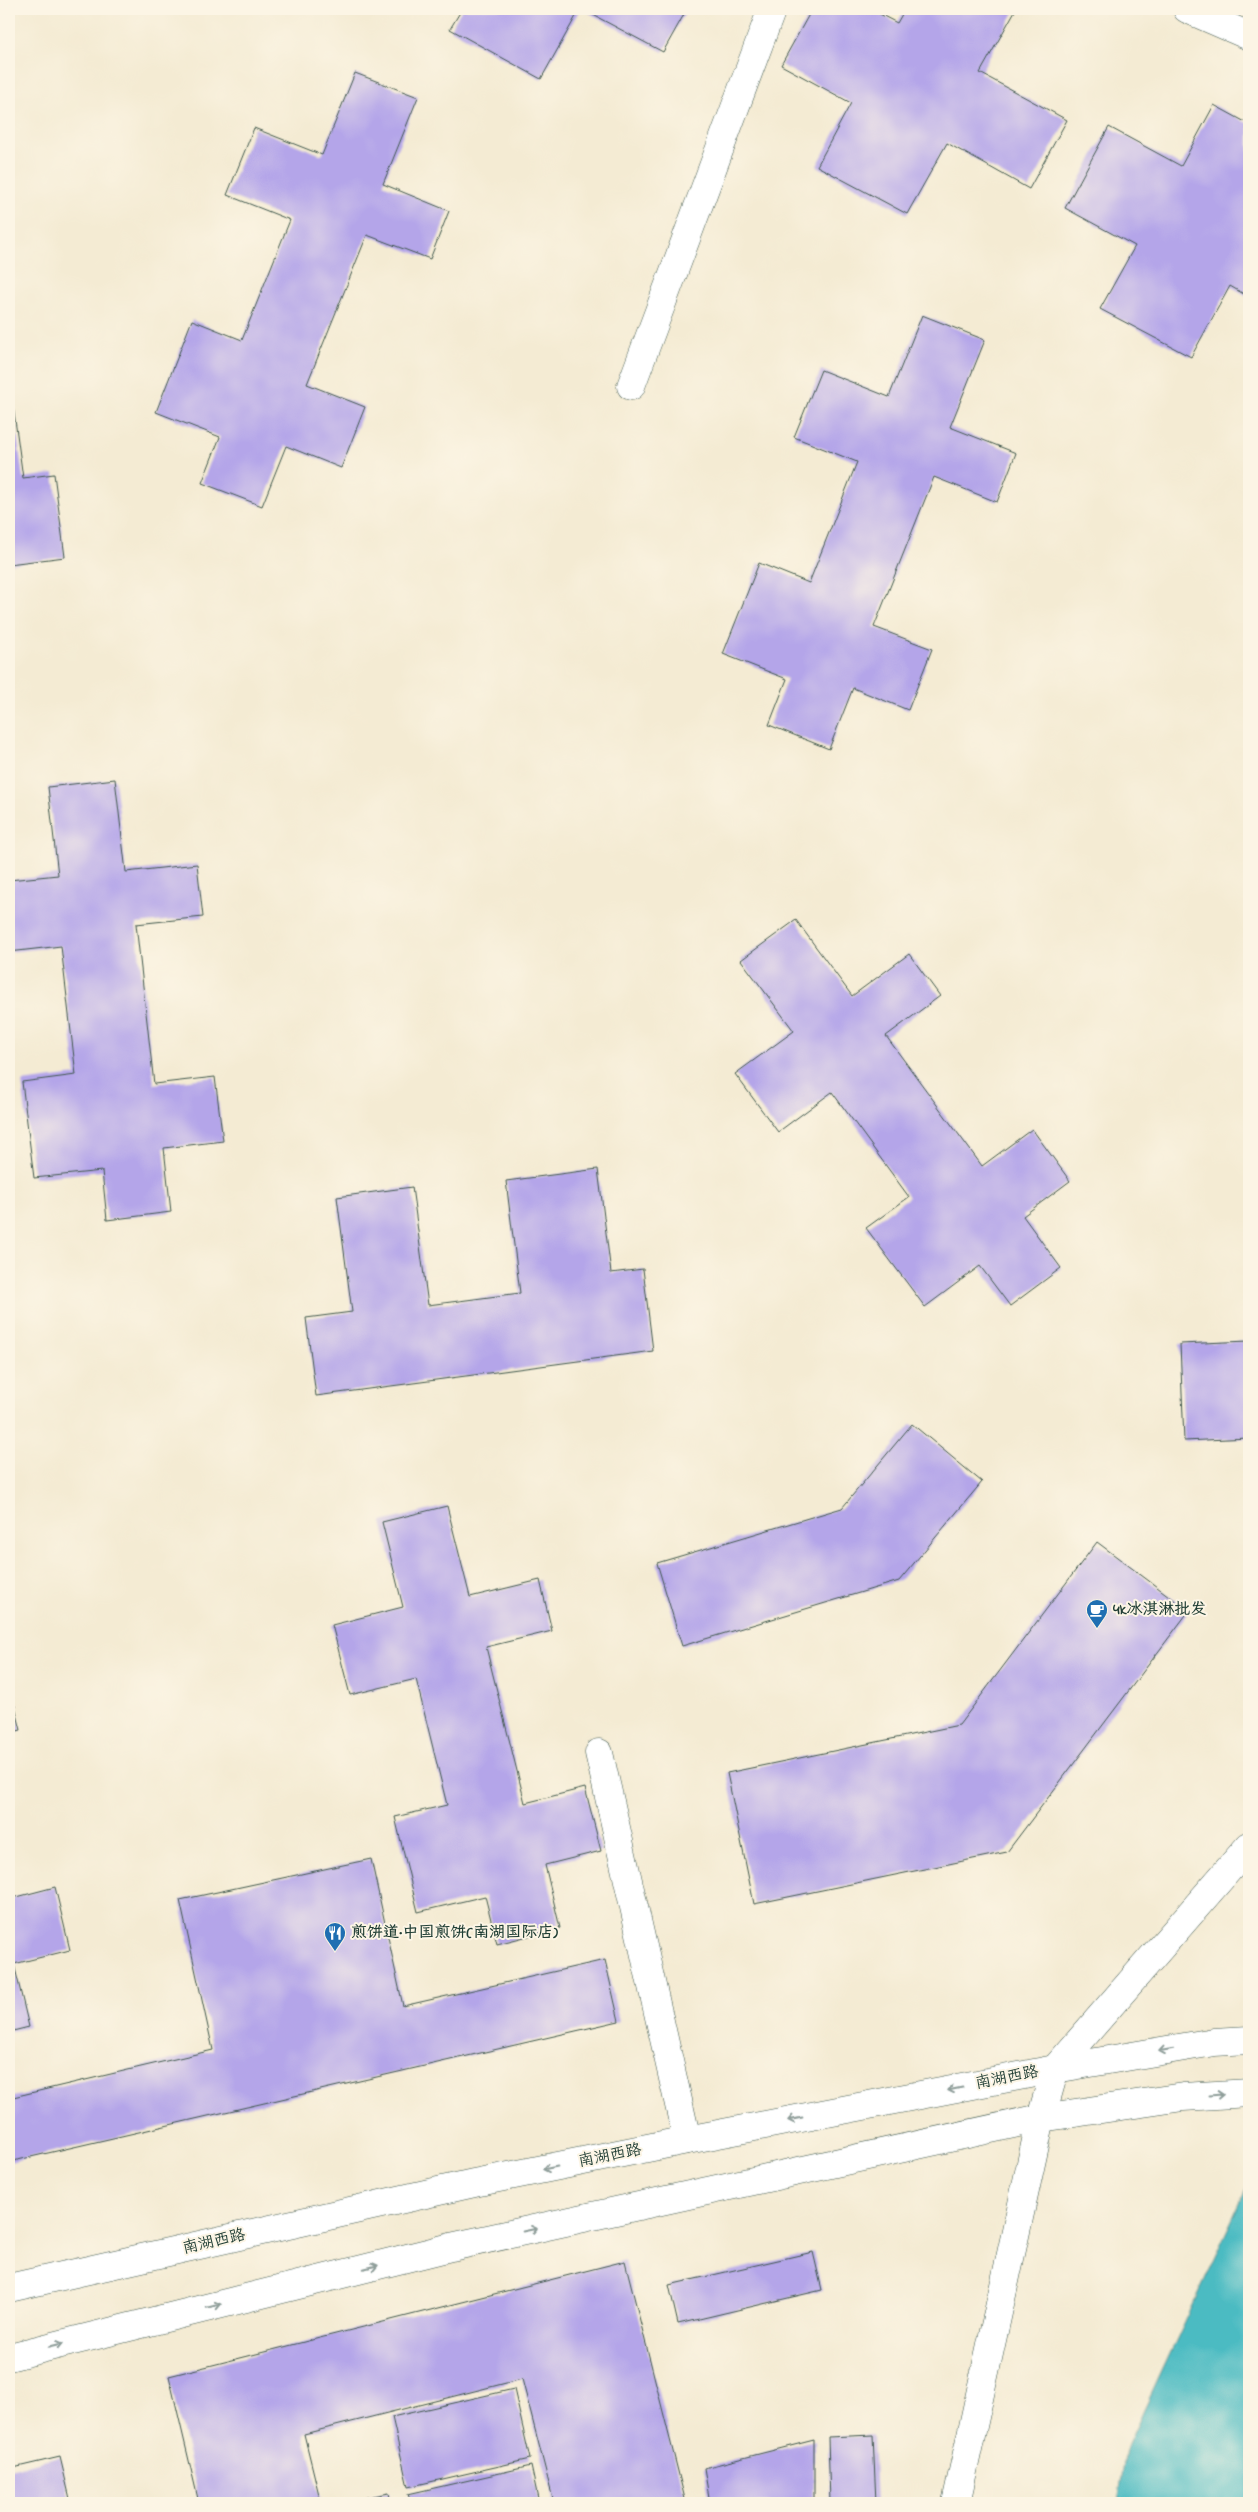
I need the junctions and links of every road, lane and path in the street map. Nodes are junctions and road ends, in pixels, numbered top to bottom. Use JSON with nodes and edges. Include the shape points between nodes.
{"nodes":[{"id":1,"x":772,"y":9,"type":"edge"},
{"id":2,"x":1187,"y":9,"type":"edge"},
{"id":3,"x":1249,"y":36,"type":"edge"},
{"id":4,"x":631,"y":386,"type":"dead end"},
{"id":5,"x":599,"y":1753,"type":"dead end"},
{"id":6,"x":1249,"y":1846,"type":"edge"},
{"id":7,"x":1249,"y":2040,"type":"edge"},
{"id":8,"x":1055,"y":2069,"type":"junction"},
{"id":9,"x":1249,"y":2093,"type":"edge"},
{"id":10,"x":1041,"y":2118,"type":"junction"},
{"id":11,"x":688,"y":2140,"type":"junction"},
{"id":12,"x":9,"y":2288,"type":"edge"},
{"id":13,"x":9,"y":2357,"type":"edge"},
{"id":14,"x":956,"y":2503,"type":"edge"}],
"edges":[{"from":1,"to":4,"type":"main road"},
{"from":2,"to":3,"type":"main road"},
{"from":5,"to":11,"type":"main road"},
{"from":6,"to":8,"type":"main road"},
{"from":7,"to":8,"type":"main road","name":"南湖西路","one_way":true,"via":[[1214,2042]]},
{"from":8,"to":10,"type":"main road"},
{"from":8,"to":11,"type":"main road","name":"南湖西路","one_way":true},
{"from":10,"to":9,"type":"main road","one_way":true,"via":[[1183,2098]]},
{"from":13,"to":10,"type":"main road","one_way":true,"via":[[451,2247]]},
{"from":10,"to":14,"type":"main road"},
{"from":11,"to":12,"type":"main road","name":"南湖西路","one_way":true,"via":[[474,2183]]}]}
